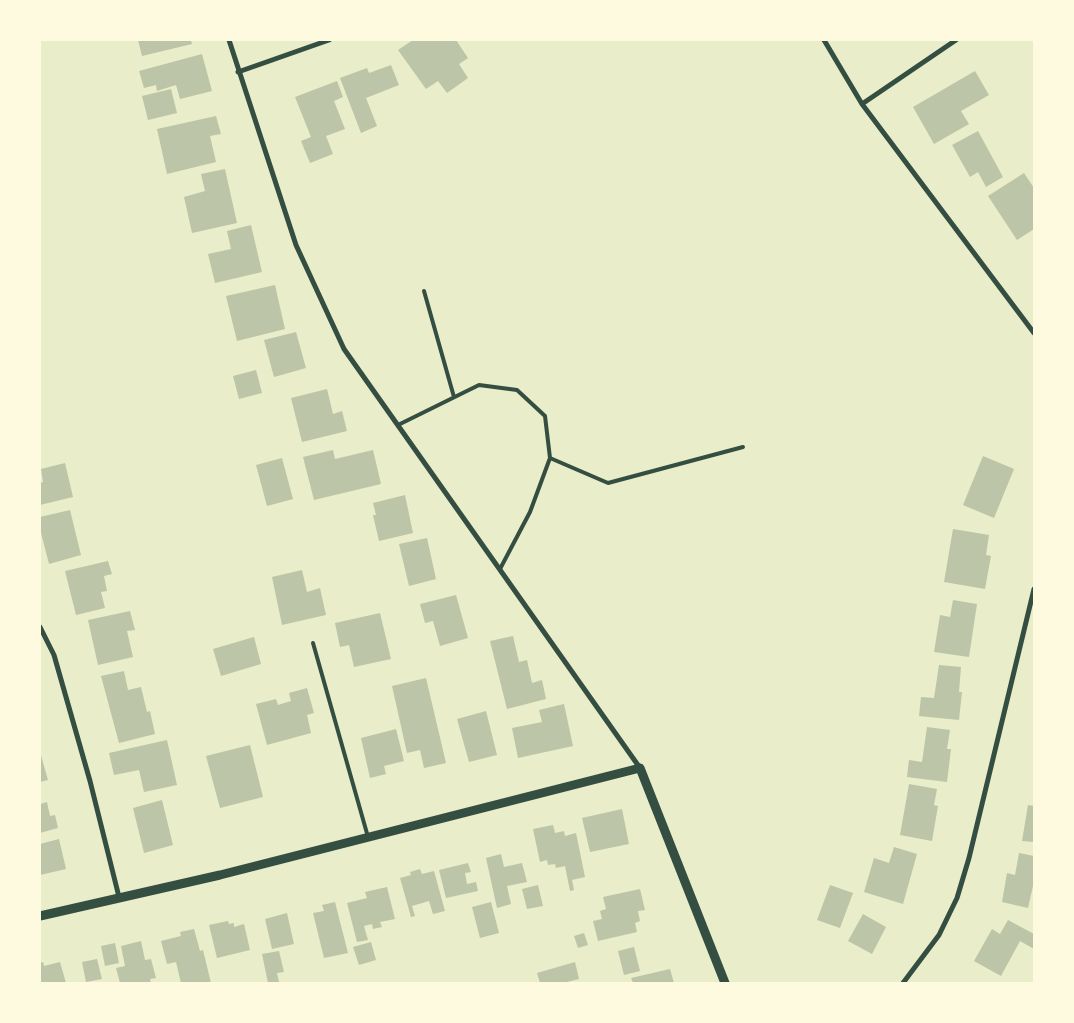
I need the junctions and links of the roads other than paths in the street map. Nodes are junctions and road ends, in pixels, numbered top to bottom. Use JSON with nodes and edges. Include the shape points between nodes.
{"nodes":[{"id":1,"x":229,"y":40,"type":"edge"},
{"id":2,"x":329,"y":40,"type":"edge"},
{"id":3,"x":824,"y":40,"type":"edge"},
{"id":4,"x":956,"y":40,"type":"edge"},
{"id":5,"x":238,"y":72,"type":"junction"},
{"id":6,"x":862,"y":104,"type":"junction"},
{"id":7,"x":424,"y":291,"type":"dead end"},
{"id":8,"x":1034,"y":334,"type":"edge"},
{"id":9,"x":454,"y":397,"type":"junction"},
{"id":10,"x":398,"y":424,"type":"junction"},
{"id":11,"x":743,"y":447,"type":"dead end"},
{"id":12,"x":550,"y":458,"type":"junction"},
{"id":13,"x":500,"y":569,"type":"junction"},
{"id":14,"x":1034,"y":589,"type":"edge"},
{"id":15,"x":40,"y":628,"type":"edge"},
{"id":16,"x":313,"y":643,"type":"dead end"},
{"id":17,"x":640,"y":768,"type":"junction"},
{"id":18,"x":368,"y":837,"type":"junction"},
{"id":19,"x":119,"y":897,"type":"junction"},
{"id":20,"x":40,"y":916,"type":"edge"},
{"id":21,"x":725,"y":983,"type":"edge"},
{"id":22,"x":903,"y":983,"type":"edge"}],
"edges":[{"from":1,"to":5,"type":"street"},
{"from":2,"to":5,"type":"street"},
{"from":3,"to":6,"type":"street"},
{"from":4,"to":6,"type":"street"},
{"from":5,"to":10,"type":"street","via":[[296,245],[344,349]]},
{"from":6,"to":8,"type":"street"},
{"from":7,"to":9,"type":"lane"},
{"from":9,"to":10,"type":"lane"},
{"from":9,"to":12,"type":"lane","via":[[480,385],[517,390],[545,416]]},
{"from":10,"to":13,"type":"street"},
{"from":11,"to":12,"type":"lane","via":[[608,482]]},
{"from":12,"to":13,"type":"lane","via":[[530,512]]},
{"from":13,"to":17,"type":"street"},
{"from":14,"to":22,"type":"street","via":[[957,898],[939,935]]},
{"from":15,"to":19,"type":"street","via":[[54,655]]},
{"from":16,"to":18,"type":"lane"},
{"from":17,"to":18,"type":"street"},
{"from":17,"to":21,"type":"street"},
{"from":18,"to":19,"type":"street"},
{"from":19,"to":20,"type":"street"}]}
